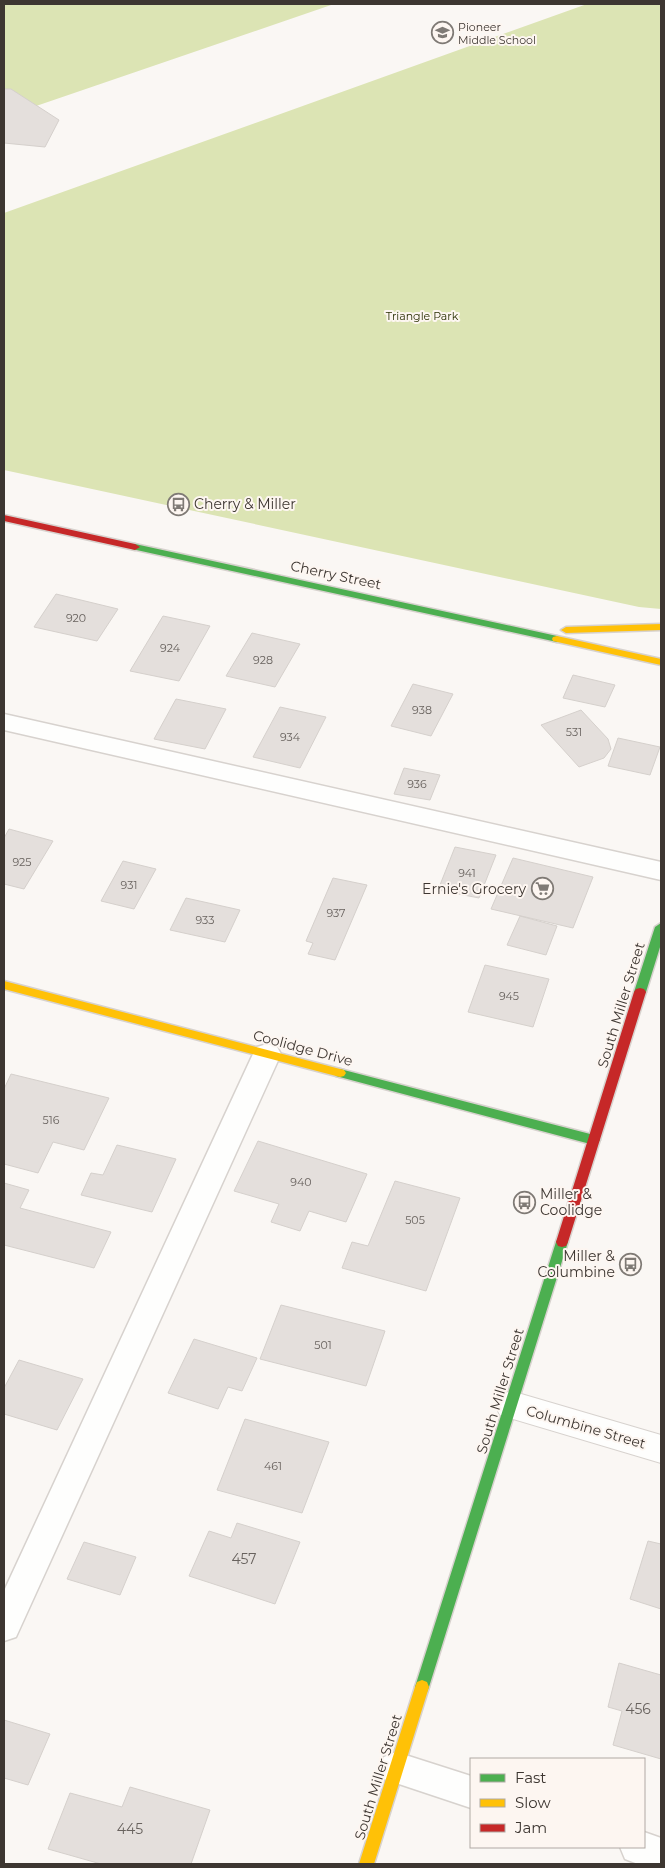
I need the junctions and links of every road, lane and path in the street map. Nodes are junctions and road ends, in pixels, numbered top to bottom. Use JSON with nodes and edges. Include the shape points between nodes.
{"nodes":[{"id":1,"x":4,"y":518,"type":"edge"},
{"id":2,"x":661,"y":627,"type":"edge"},
{"id":3,"x":517,"y":630,"type":"junction"},
{"id":4,"x":661,"y":662,"type":"edge"},
{"id":5,"x":4,"y":722,"type":"edge"},
{"id":6,"x":661,"y":871,"type":"edge"},
{"id":7,"x":661,"y":927,"type":"edge"},
{"id":8,"x":655,"y":966,"type":"edge"},
{"id":9,"x":4,"y":985,"type":"edge"},
{"id":10,"x":266,"y":1054,"type":"junction"},
{"id":11,"x":594,"y":1140,"type":"junction"},
{"id":12,"x":511,"y":1405,"type":"junction"},
{"id":13,"x":661,"y":1449,"type":"edge"},
{"id":14,"x":4,"y":1626,"type":"edge"},
{"id":15,"x":396,"y":1768,"type":"junction"},
{"id":16,"x":470,"y":1792,"type":"edge"},
{"id":17,"x":640,"y":1848,"type":"edge"},
{"id":18,"x":661,"y":1855,"type":"edge"},
{"id":19,"x":366,"y":1864,"type":"edge"}],
"edges":[{"from":1,"to":3,"type":"main road","name":"Cherry Street"},
{"from":2,"to":3,"type":"main road"},
{"from":3,"to":4,"type":"main road","name":"Cherry Street"},
{"from":5,"to":6,"type":"lane"},
{"from":7,"to":8,"type":"main road","name":"South Miller Street"},
{"from":8,"to":11,"type":"main road","name":"South Miller Street"},
{"from":9,"to":10,"type":"main road","name":"Coolidge Drive"},
{"from":10,"to":11,"type":"main road","name":"Coolidge Drive"},
{"from":10,"to":14,"type":"lane"},
{"from":11,"to":12,"type":"main road","name":"South Miller Street"},
{"from":12,"to":13,"type":"street","name":"Columbine Street"},
{"from":12,"to":15,"type":"main road","name":"South Miller Street"},
{"from":15,"to":16,"type":"lane"},
{"from":15,"to":19,"type":"main road","name":"South Miller Street"},
{"from":17,"to":18,"type":"lane"}]}
